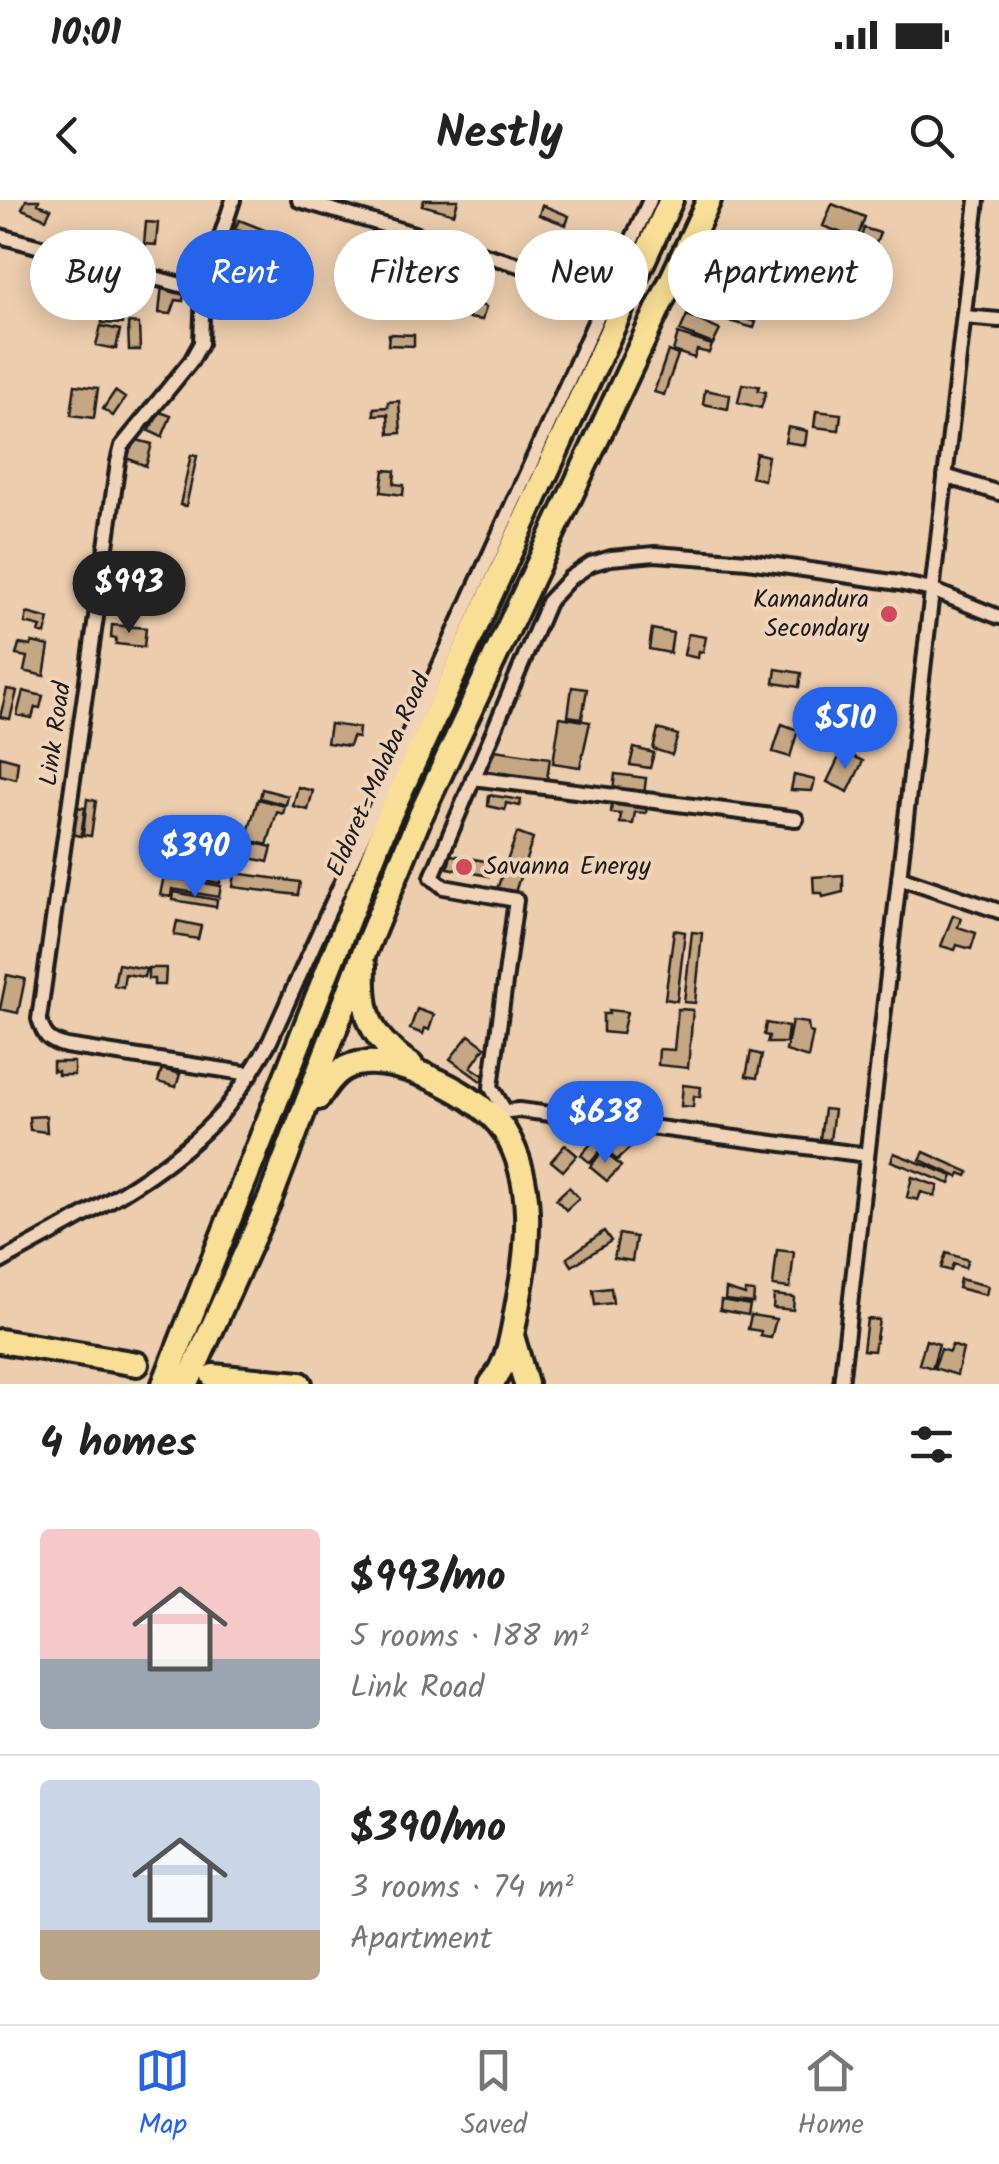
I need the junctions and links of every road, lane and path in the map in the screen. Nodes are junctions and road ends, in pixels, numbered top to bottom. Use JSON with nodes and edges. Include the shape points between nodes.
{"nodes":[{"id":1,"x":233,"y":200,"type":"edge"},
{"id":2,"x":299,"y":200,"type":"edge"},
{"id":3,"x":650,"y":200,"type":"edge"},
{"id":4,"x":671,"y":200,"type":"edge"},
{"id":5,"x":708,"y":200,"type":"edge"},
{"id":6,"x":977,"y":200,"type":"edge"},
{"id":7,"x":223,"y":230,"type":"edge"},
{"id":8,"x":0,"y":236,"type":"edge"},
{"id":9,"x":515,"y":263,"type":"edge"},
{"id":10,"x":176,"y":284,"type":"edge"},
{"id":11,"x":964,"y":317,"type":"junction"},
{"id":12,"x":202,"y":320,"type":"edge"},
{"id":13,"x":999,"y":320,"type":"edge"},
{"id":14,"x":945,"y":476,"type":"junction"},
{"id":15,"x":999,"y":492,"type":"edge"},
{"id":16,"x":932,"y":590,"type":"junction"},
{"id":17,"x":999,"y":617,"type":"edge"},
{"id":18,"x":473,"y":778,"type":"junction"},
{"id":19,"x":796,"y":818,"type":"dead end"},
{"id":20,"x":387,"y":821,"type":"junction"},
{"id":21,"x":358,"y":842,"type":"junction"},
{"id":22,"x":899,"y":877,"type":"junction"},
{"id":23,"x":999,"y":911,"type":"edge"},
{"id":24,"x":364,"y":953,"type":"junction"},
{"id":25,"x":251,"y":1074,"type":"junction"},
{"id":26,"x":428,"y":1078,"type":"junction"},
{"id":27,"x":498,"y":1112,"type":"junction"},
{"id":28,"x":292,"y":1140,"type":"junction"},
{"id":29,"x":867,"y":1155,"type":"junction"},
{"id":30,"x":0,"y":1262,"type":"edge"},
{"id":31,"x":512,"y":1335,"type":"junction"},
{"id":32,"x":0,"y":1341,"type":"edge"},
{"id":33,"x":137,"y":1364,"type":"dead end"},
{"id":34,"x":213,"y":1376,"type":"dead end"},
{"id":35,"x":164,"y":1384,"type":"edge"},
{"id":36,"x":187,"y":1384,"type":"edge"},
{"id":37,"x":300,"y":1384,"type":"edge"},
{"id":38,"x":491,"y":1384,"type":"edge"},
{"id":39,"x":526,"y":1384,"type":"edge"},
{"id":40,"x":841,"y":1384,"type":"edge"}],
"edges":[{"from":1,"to":7,"type":"street","name":"Link Road"},
{"from":2,"to":9,"type":"street"},
{"from":3,"to":21,"type":"street","name":"Eldoret-Malaba Road"},
{"from":4,"to":20,"type":"highway","name":"Eldoret-Malaba Road"},
{"from":5,"to":24,"type":"highway","via":[[419,819]]},
{"from":6,"to":11,"type":"street"},
{"from":8,"to":10,"type":"street"},
{"from":11,"to":13,"type":"street"},
{"from":11,"to":14,"type":"street"},
{"from":12,"to":25,"type":"street","name":"Link Road","via":[[201,344],[191,361],[122,446],[118,462],[40,1019],[43,1035],[66,1046]]},
{"from":14,"to":15,"type":"street"},
{"from":14,"to":16,"type":"street"},
{"from":16,"to":17,"type":"street"},
{"from":16,"to":18,"type":"street","via":[[700,557],[655,554],[591,564],[548,602]]},
{"from":16,"to":22,"type":"street"},
{"from":18,"to":19,"type":"street"},
{"from":18,"to":27,"type":"street","via":[[432,876],[444,887],[516,900],[491,1086]]},
{"from":20,"to":21,"type":"highway"},
{"from":20,"to":35,"type":"highway","name":"Eldoret-Malaba Road"},
{"from":21,"to":25,"type":"street","name":"Eldoret-Malaba Road"},
{"from":22,"to":23,"type":"street"},
{"from":22,"to":29,"type":"street"},
{"from":24,"to":26,"type":"highway","via":[[366,1009],[375,1035]]},
{"from":24,"to":28,"type":"highway"},
{"from":25,"to":30,"type":"street","name":"Eldoret-Malaba Road","via":[[222,1113],[178,1152]]},
{"from":26,"to":27,"type":"highway"},
{"from":26,"to":28,"type":"highway","via":[[372,1062],[343,1069]]},
{"from":27,"to":29,"type":"street"},
{"from":27,"to":31,"type":"highway","via":[[526,1195],[526,1251]]},
{"from":28,"to":36,"type":"highway"},
{"from":29,"to":40,"type":"street"},
{"from":31,"to":38,"type":"highway"},
{"from":31,"to":39,"type":"highway"},
{"from":32,"to":33,"type":"highway"},
{"from":34,"to":37,"type":"highway"}]}
